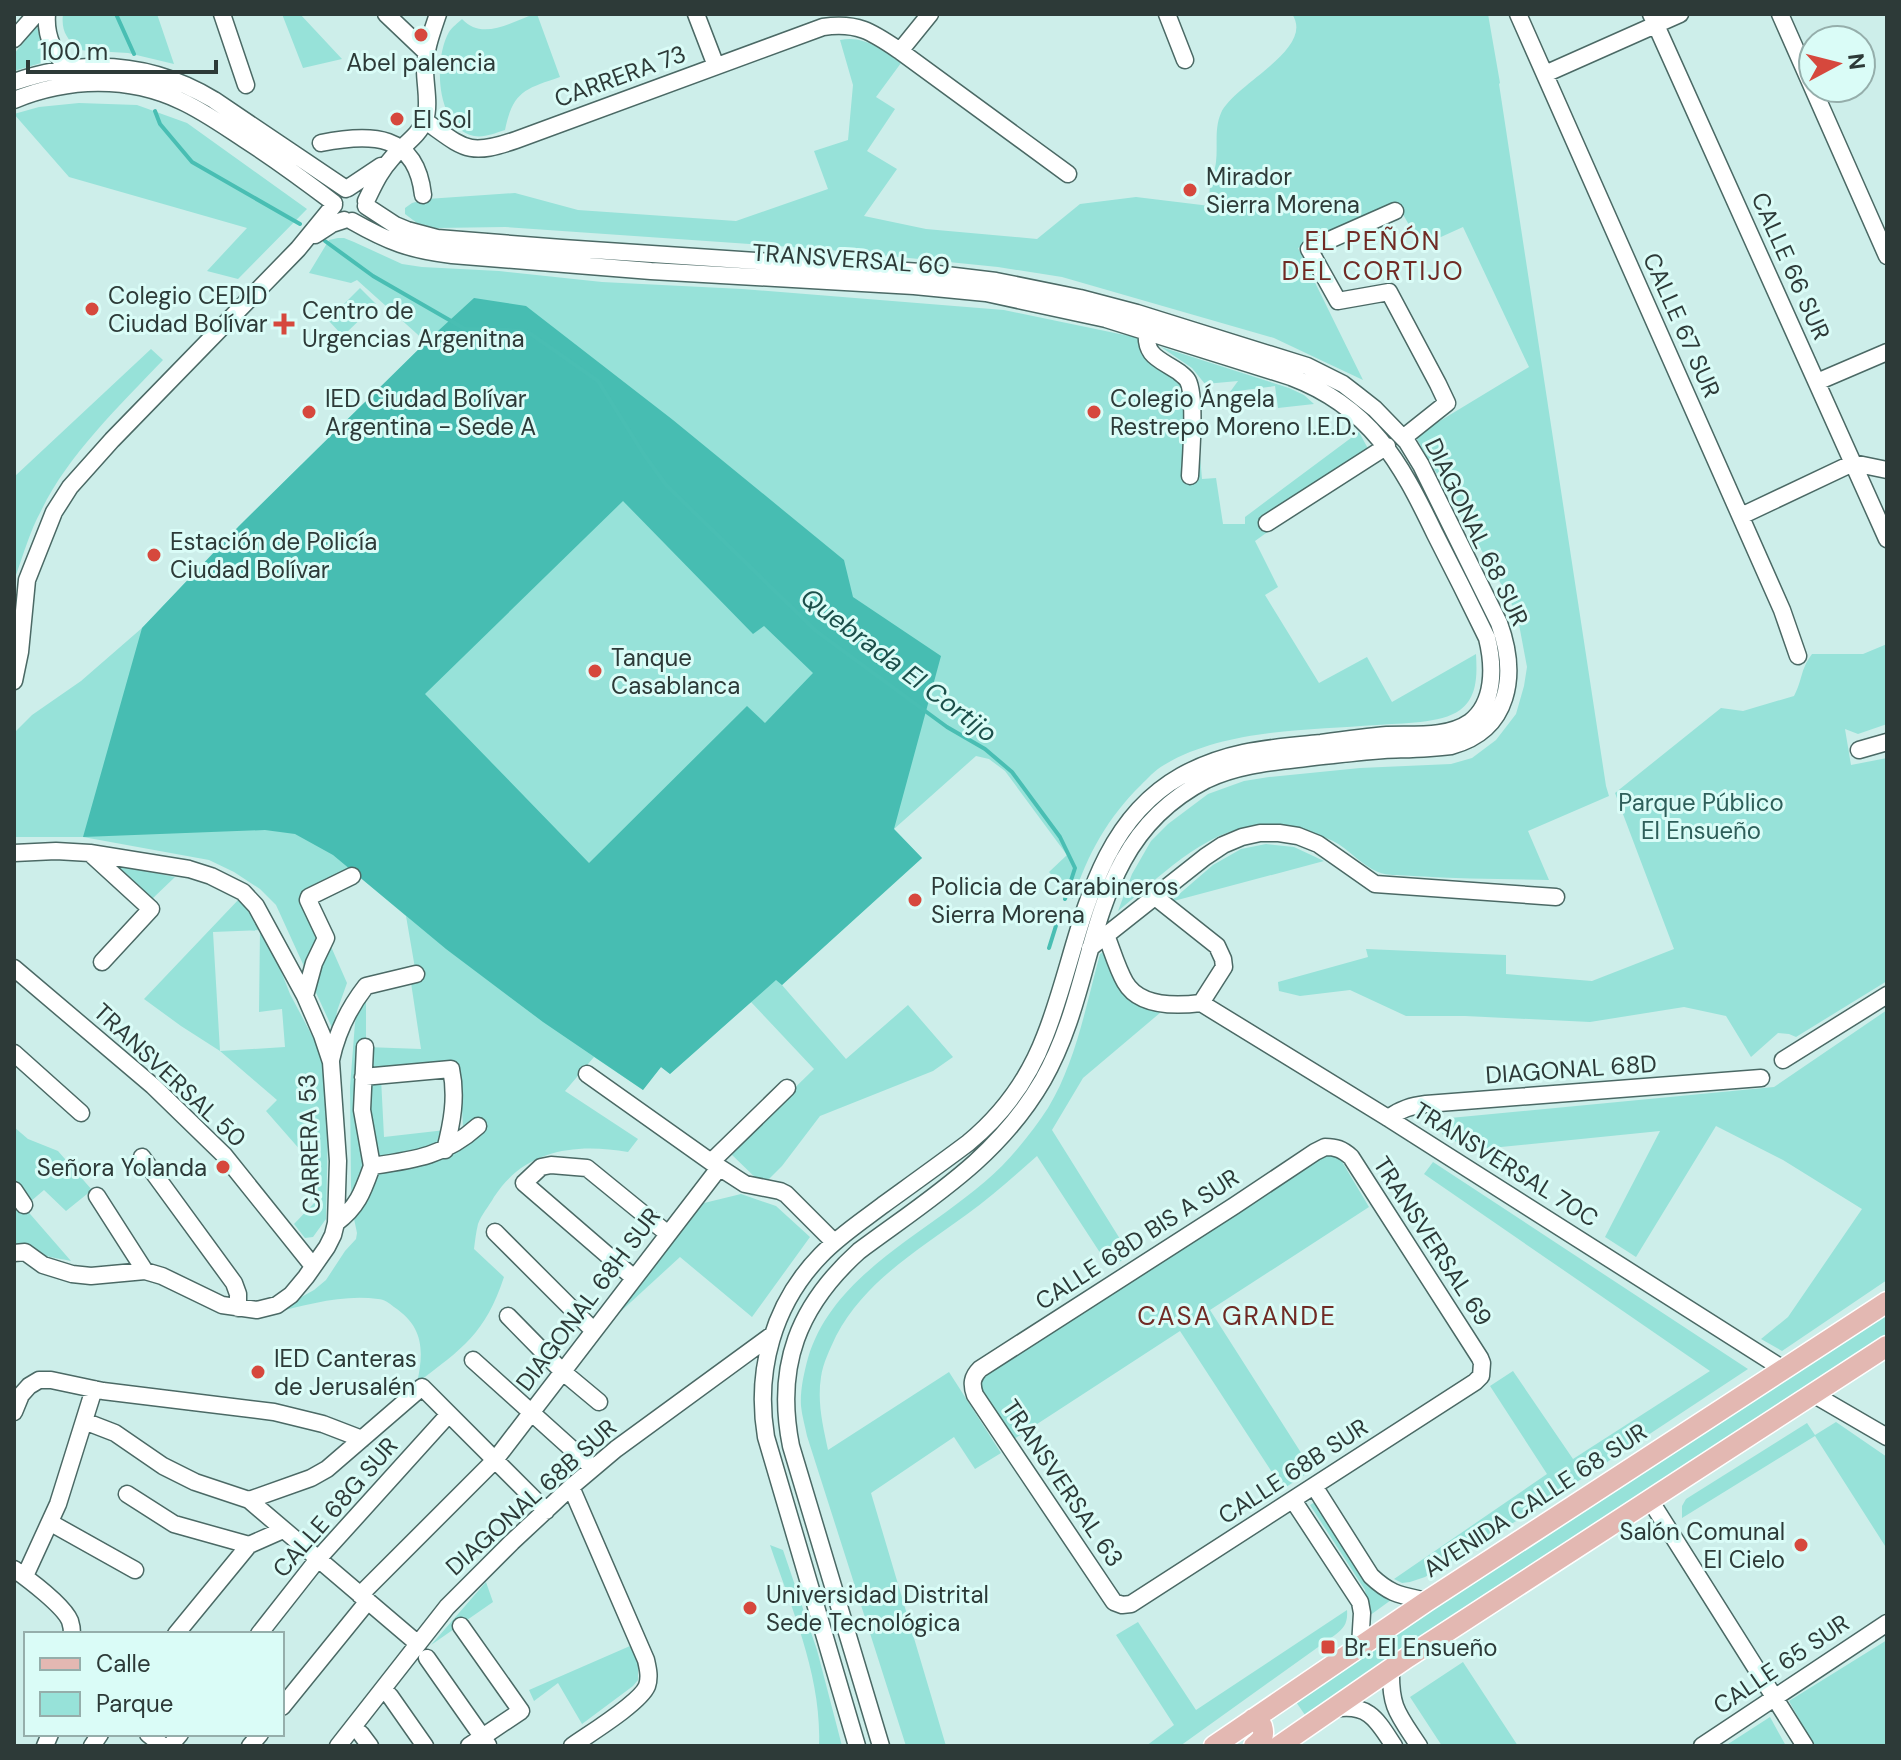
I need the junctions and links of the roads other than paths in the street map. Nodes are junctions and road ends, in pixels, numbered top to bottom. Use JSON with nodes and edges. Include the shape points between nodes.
{"nodes":[{"id":1,"x":36,"y":14,"type":"edge"},
{"id":2,"x":47,"y":14,"type":"edge"},
{"id":3,"x":222,"y":14,"type":"edge"},
{"id":4,"x":386,"y":14,"type":"edge"},
{"id":5,"x":438,"y":14,"type":"edge"},
{"id":6,"x":696,"y":14,"type":"edge"},
{"id":7,"x":930,"y":14,"type":"edge"},
{"id":8,"x":1167,"y":14,"type":"edge"},
{"id":9,"x":1518,"y":14,"type":"edge"},
{"id":10,"x":1680,"y":14,"type":"edge"},
{"id":11,"x":1780,"y":14,"type":"edge"},
{"id":12,"x":1653,"y":20,"type":"edge"},
{"id":13,"x":14,"y":39,"type":"edge"},
{"id":14,"x":900,"y":51,"type":"junction"},
{"id":15,"x":427,"y":53,"type":"junction"},
{"id":16,"x":1185,"y":60,"type":"dead end"},
{"id":17,"x":716,"y":66,"type":"junction"},
{"id":18,"x":68,"y":68,"type":"junction"},
{"id":19,"x":1545,"y":74,"type":"junction"},
{"id":20,"x":14,"y":82,"type":"edge"},
{"id":21,"x":81,"y":82,"type":"junction"},
{"id":22,"x":246,"y":85,"type":"dead end"},
{"id":23,"x":14,"y":100,"type":"edge"},
{"id":24,"x":424,"y":120,"type":"junction"},
{"id":25,"x":321,"y":143,"type":"dead end"},
{"id":26,"x":397,"y":153,"type":"junction"},
{"id":27,"x":1068,"y":174,"type":"dead end"},
{"id":28,"x":347,"y":188,"type":"junction"},
{"id":29,"x":423,"y":195,"type":"dead end"},
{"id":30,"x":334,"y":204,"type":"junction"},
{"id":31,"x":366,"y":204,"type":"junction"},
{"id":32,"x":1395,"y":211,"type":"dead end"},
{"id":33,"x":348,"y":220,"type":"junction"},
{"id":34,"x":298,"y":249,"type":"junction"},
{"id":35,"x":1887,"y":256,"type":"edge"},
{"id":36,"x":1147,"y":330,"type":"junction"},
{"id":37,"x":1887,"y":352,"type":"edge"},
{"id":38,"x":1817,"y":382,"type":"junction"},
{"id":39,"x":1340,"y":392,"type":"junction"},
{"id":40,"x":1403,"y":438,"type":"junction"},
{"id":41,"x":1387,"y":446,"type":"junction"},
{"id":42,"x":1853,"y":463,"type":"junction"},
{"id":43,"x":1887,"y":470,"type":"edge"},
{"id":44,"x":1190,"y":476,"type":"dead end"},
{"id":45,"x":1741,"y":516,"type":"junction"},
{"id":46,"x":1267,"y":523,"type":"dead end"},
{"id":47,"x":1887,"y":539,"type":"edge"},
{"id":48,"x":17,"y":650,"type":"edge"},
{"id":49,"x":1798,"y":656,"type":"dead end"},
{"id":50,"x":14,"y":681,"type":"edge"},
{"id":51,"x":1483,"y":720,"type":"junction"},
{"id":52,"x":1887,"y":742,"type":"edge"},
{"id":53,"x":1859,"y":750,"type":"dead end"},
{"id":54,"x":14,"y":853,"type":"edge"},
{"id":55,"x":90,"y":853,"type":"junction"},
{"id":56,"x":352,"y":876,"type":"dead end"},
{"id":57,"x":1154,"y":896,"type":"junction"},
{"id":58,"x":1556,"y":897,"type":"dead end"},
{"id":59,"x":1106,"y":935,"type":"junction"},
{"id":60,"x":1091,"y":947,"type":"junction"},
{"id":61,"x":102,"y":962,"type":"dead end"},
{"id":62,"x":1068,"y":966,"type":"junction"},
{"id":63,"x":14,"y":968,"type":"edge"},
{"id":64,"x":416,"y":974,"type":"dead end"},
{"id":65,"x":1887,"y":995,"type":"edge"},
{"id":66,"x":305,"y":996,"type":"junction"},
{"id":67,"x":1201,"y":1003,"type":"junction"},
{"id":68,"x":365,"y":1047,"type":"dead end"},
{"id":69,"x":1039,"y":1051,"type":"junction"},
{"id":70,"x":14,"y":1053,"type":"edge"},
{"id":71,"x":1056,"y":1056,"type":"junction"},
{"id":72,"x":1783,"y":1060,"type":"dead end"},
{"id":73,"x":331,"y":1062,"type":"junction"},
{"id":74,"x":587,"y":1074,"type":"dead end"},
{"id":75,"x":363,"y":1077,"type":"junction"},
{"id":76,"x":1761,"y":1078,"type":"dead end"},
{"id":77,"x":787,"y":1088,"type":"dead end"},
{"id":78,"x":81,"y":1113,"type":"dead end"},
{"id":79,"x":1388,"y":1118,"type":"junction"},
{"id":80,"x":478,"y":1126,"type":"dead end"},
{"id":81,"x":1335,"y":1147,"type":"joint"},
{"id":82,"x":445,"y":1150,"type":"junction"},
{"id":83,"x":142,"y":1157,"type":"dead end"},
{"id":84,"x":715,"y":1165,"type":"junction"},
{"id":85,"x":372,"y":1166,"type":"junction"},
{"id":86,"x":14,"y":1190,"type":"edge"},
{"id":87,"x":97,"y":1196,"type":"dead end"},
{"id":88,"x":24,"y":1205,"type":"dead end"},
{"id":89,"x":336,"y":1223,"type":"junction"},
{"id":90,"x":495,"y":1232,"type":"dead end"},
{"id":91,"x":668,"y":1234,"type":"junction"},
{"id":92,"x":834,"y":1242,"type":"junction"},
{"id":93,"x":20,"y":1253,"type":"edge"},
{"id":94,"x":313,"y":1266,"type":"junction"},
{"id":95,"x":145,"y":1271,"type":"junction"},
{"id":96,"x":634,"y":1278,"type":"junction"},
{"id":97,"x":1887,"y":1302,"type":"edge"},
{"id":98,"x":238,"y":1308,"type":"junction"},
{"id":99,"x":508,"y":1316,"type":"dead end"},
{"id":100,"x":593,"y":1330,"type":"junction"},
{"id":101,"x":772,"y":1335,"type":"junction"},
{"id":102,"x":795,"y":1342,"type":"junction"},
{"id":103,"x":1887,"y":1346,"type":"edge"},
{"id":104,"x":473,"y":1360,"type":"dead end"},
{"id":105,"x":1482,"y":1369,"type":"joint"},
{"id":106,"x":1783,"y":1369,"type":"junction"},
{"id":107,"x":563,"y":1372,"type":"junction"},
{"id":108,"x":972,"y":1381,"type":"joint"},
{"id":109,"x":94,"y":1389,"type":"junction"},
{"id":110,"x":1813,"y":1394,"type":"junction"},
{"id":111,"x":599,"y":1402,"type":"dead end"},
{"id":112,"x":14,"y":1412,"type":"edge"},
{"id":113,"x":532,"y":1413,"type":"junction"},
{"id":114,"x":449,"y":1414,"type":"junction"},
{"id":115,"x":84,"y":1421,"type":"junction"},
{"id":116,"x":1887,"y":1437,"type":"edge"},
{"id":117,"x":362,"y":1439,"type":"junction"},
{"id":118,"x":495,"y":1460,"type":"junction"},
{"id":119,"x":593,"y":1468,"type":"junction"},
{"id":120,"x":1314,"y":1486,"type":"junction"},
{"id":121,"x":571,"y":1487,"type":"junction"},
{"id":122,"x":127,"y":1494,"type":"dead end"},
{"id":123,"x":249,"y":1500,"type":"junction"},
{"id":124,"x":1293,"y":1500,"type":"junction"},
{"id":125,"x":1650,"y":1500,"type":"junction"},
{"id":126,"x":546,"y":1511,"type":"junction"},
{"id":127,"x":51,"y":1523,"type":"junction"},
{"id":128,"x":283,"y":1530,"type":"junction"},
{"id":129,"x":249,"y":1545,"type":"junction"},
{"id":130,"x":318,"y":1559,"type":"junction"},
{"id":131,"x":135,"y":1570,"type":"dead end"},
{"id":132,"x":20,"y":1573,"type":"edge"},
{"id":133,"x":364,"y":1598,"type":"junction"},
{"id":134,"x":1427,"y":1601,"type":"junction"},
{"id":135,"x":1122,"y":1605,"type":"joint"},
{"id":136,"x":1887,"y":1623,"type":"edge"},
{"id":137,"x":461,"y":1626,"type":"dead end"},
{"id":138,"x":72,"y":1632,"type":"edge"},
{"id":139,"x":178,"y":1632,"type":"edge"},
{"id":140,"x":261,"y":1632,"type":"edge"},
{"id":141,"x":417,"y":1643,"type":"junction"},
{"id":142,"x":1360,"y":1646,"type":"junction"},
{"id":143,"x":427,"y":1658,"type":"dead end"},
{"id":144,"x":1391,"y":1669,"type":"junction"},
{"id":145,"x":390,"y":1696,"type":"dead end"},
{"id":146,"x":1774,"y":1697,"type":"junction"},
{"id":147,"x":284,"y":1704,"type":"edge"},
{"id":148,"x":1332,"y":1709,"type":"junction"},
{"id":149,"x":1253,"y":1719,"type":"junction"},
{"id":150,"x":480,"y":1743,"type":"edge"},
{"id":151,"x":338,"y":1746,"type":"edge"},
{"id":152,"x":425,"y":1746,"type":"edge"},
{"id":153,"x":572,"y":1746,"type":"edge"},
{"id":154,"x":857,"y":1746,"type":"edge"},
{"id":155,"x":881,"y":1746,"type":"edge"},
{"id":156,"x":1214,"y":1746,"type":"edge"},
{"id":157,"x":1254,"y":1746,"type":"edge"},
{"id":158,"x":1279,"y":1746,"type":"edge"},
{"id":159,"x":1394,"y":1746,"type":"edge"},
{"id":160,"x":1419,"y":1746,"type":"edge"},
{"id":161,"x":1702,"y":1746,"type":"edge"},
{"id":162,"x":1805,"y":1746,"type":"edge"}],
"edges":[{"from":1,"to":13,"type":"street"},
{"from":2,"to":18,"type":"street","via":[[49,39]]},
{"from":3,"to":22,"type":"street"},
{"from":4,"to":15,"type":"street"},
{"from":5,"to":15,"type":"street"},
{"from":6,"to":17,"type":"street"},
{"from":7,"to":14,"type":"street"},
{"from":8,"to":16,"type":"street"},
{"from":9,"to":19,"type":"street","name":"CALLE 67 SUR"},
{"from":10,"to":12,"type":"street"},
{"from":11,"to":35,"type":"street"},
{"from":12,"to":19,"type":"street"},
{"from":12,"to":38,"type":"street","name":"CALLE 66 SUR"},
{"from":14,"to":17,"type":"street","name":"CARRERA 73","via":[[872,32],[836,25]]},
{"from":14,"to":27,"type":"street"},
{"from":15,"to":24,"type":"street"},
{"from":17,"to":24,"type":"street","name":"CARRERA 73","via":[[483,150],[457,143]]},
{"from":18,"to":20,"type":"street"},
{"from":18,"to":21,"type":"street"},
{"from":18,"to":28,"type":"street","via":[[128,69],[193,88]]},
{"from":19,"to":45,"type":"street","name":"CALLE 67 SUR"},
{"from":21,"to":23,"type":"street"},
{"from":21,"to":30,"type":"street","via":[[112,83],[181,100]]},
{"from":24,"to":26,"type":"street"},
{"from":25,"to":26,"type":"street","via":[[361,137],[381,140]]},
{"from":26,"to":28,"type":"street"},
{"from":26,"to":29,"type":"street","via":[[417,166]]},
{"from":26,"to":31,"type":"street","via":[[375,181]]},
{"from":28,"to":30,"type":"street"},
{"from":28,"to":31,"type":"street","via":[[361,193]]},
{"from":30,"to":33,"type":"street","via":[[337,214]]},
{"from":30,"to":34,"type":"street"},
{"from":31,"to":33,"type":"street","via":[[362,216]]},
{"from":31,"to":39,"type":"street","name":"TRANSVERSAL 60","via":[[395,225],[437,238],[996,281],[1137,313],[1307,366]]},
{"from":32,"to":40,"type":"street","via":[[1309,249],[1338,301],[1389,292],[1438,384],[1447,403]]},
{"from":33,"to":34,"type":"street","via":[[322,230]]},
{"from":33,"to":36,"type":"street","name":"TRANSVERSAL 60","via":[[397,244],[431,253],[947,288],[1032,301]]},
{"from":34,"to":48,"type":"street","via":[[70,487],[54,512],[27,580]]},
{"from":36,"to":39,"type":"street","name":"TRANSVERSAL 60"},
{"from":36,"to":44,"type":"street","via":[[1149,351],[1188,381]]},
{"from":37,"to":38,"type":"street"},
{"from":38,"to":42,"type":"street","name":"CALLE 66 SUR"},
{"from":39,"to":40,"type":"street","name":"DIAGONAL 68 SUR","via":[[1375,409]]},
{"from":39,"to":41,"type":"street","name":"DIAGONAL 68 SUR"},
{"from":40,"to":51,"type":"street","name":"DIAGONAL 68 SUR","via":[[1506,640],[1505,698],[1498,714]]},
{"from":41,"to":46,"type":"street"},
{"from":41,"to":51,"type":"street","name":"DIAGONAL 68 SUR","via":[[1487,638],[1491,654]]},
{"from":42,"to":43,"type":"street"},
{"from":42,"to":45,"type":"street"},
{"from":42,"to":47,"type":"street","name":"CALLE 66 SUR"},
{"from":45,"to":49,"type":"street","name":"CALLE 67 SUR"},
{"from":48,"to":50,"type":"street"},
{"from":51,"to":60,"type":"street","via":[[1474,738],[1451,746],[1250,765],[1185,792],[1137,836],[1114,876]]},
{"from":51,"to":62,"type":"street","via":[[1440,732],[1254,750],[1178,778],[1151,798],[1112,844]]},
{"from":52,"to":53,"type":"street"},
{"from":54,"to":55,"type":"street"},
{"from":55,"to":61,"type":"street","via":[[151,909]]},
{"from":55,"to":66,"type":"street","name":"CARRERA 53","via":[[189,869],[243,892]]},
{"from":56,"to":66,"type":"street","via":[[309,897],[326,938]]},
{"from":57,"to":58,"type":"street","via":[[1223,845],[1279,833],[1318,844],[1375,884]]},
{"from":57,"to":59,"type":"street"},
{"from":57,"to":67,"type":"street","via":[[1217,946],[1223,959],[1224,967]]},
{"from":59,"to":60,"type":"street"},
{"from":59,"to":67,"type":"street","via":[[1133,992],[1164,1004]]},
{"from":60,"to":62,"type":"street"},
{"from":60,"to":71,"type":"street"},
{"from":62,"to":69,"type":"street"},
{"from":63,"to":94,"type":"street","name":"TRANSVERSAL 50","via":[[214,1144]]},
{"from":64,"to":73,"type":"street","via":[[366,986],[340,1029]]},
{"from":65,"to":72,"type":"street"},
{"from":66,"to":73,"type":"street","name":"CARRERA 53"},
{"from":67,"to":79,"type":"street","name":"TRANSVERSAL 70C"},
{"from":68,"to":75,"type":"street"},
{"from":69,"to":71,"type":"street"},
{"from":69,"to":92,"type":"street","via":[[984,1129]]},
{"from":70,"to":78,"type":"street"},
{"from":71,"to":102,"type":"street","via":[[1022,1113],[985,1155],[844,1265],[820,1292]]},
{"from":73,"to":89,"type":"street","name":"CARRERA 53"},
{"from":74,"to":84,"type":"street"},
{"from":75,"to":82,"type":"street","via":[[451,1069],[453,1121]]},
{"from":75,"to":85,"type":"street","via":[[362,1110]]},
{"from":76,"to":79,"type":"street","name":"DIAGONAL 68D","via":[[1426,1104]]},
{"from":77,"to":84,"type":"street","name":"DIAGONAL 68H SUR"},
{"from":79,"to":106,"type":"street","name":"TRANSVERSAL 70C"},
{"from":80,"to":82,"type":"street"},
{"from":81,"to":105,"type":"street","name":"TRANSVERSAL 69","via":[[1351,1157],[1480,1358]]},
{"from":81,"to":108,"type":"street","name":"CALLE 68D BIS A SUR","via":[[1315,1152],[980,1369]]},
{"from":82,"to":85,"type":"street"},
{"from":83,"to":98,"type":"street","via":[[234,1283]]},
{"from":84,"to":91,"type":"street","name":"DIAGONAL 68H SUR"},
{"from":84,"to":92,"type":"street","via":[[745,1184],[786,1194]]},
{"from":85,"to":89,"type":"street","via":[[360,1197]]},
{"from":86,"to":88,"type":"street"},
{"from":87,"to":95,"type":"street"},
{"from":89,"to":94,"type":"street","name":"CARRERA 53"},
{"from":90,"to":100,"type":"street"},
{"from":91,"to":96,"type":"street","name":"DIAGONAL 68H SUR"},
{"from":91,"to":96,"type":"street","via":[[587,1168],[541,1167],[524,1183]]},
{"from":92,"to":101,"type":"street","via":[[798,1283]]},
{"from":93,"to":95,"type":"street","via":[[72,1274]]},
{"from":94,"to":98,"type":"street","name":"CARRERA 53","via":[[277,1305]]},
{"from":95,"to":98,"type":"street"},
{"from":96,"to":100,"type":"street","name":"DIAGONAL 68H SUR"},
{"from":97,"to":106,"type":"main road","name":"AVENIDA CALLE 68 SUR"},
{"from":99,"to":107,"type":"street"},
{"from":100,"to":107,"type":"street","name":"DIAGONAL 68H SUR"},
{"from":101,"to":102,"type":"street"},
{"from":101,"to":119,"type":"street","name":"DIAGONAL 68B SUR"},
{"from":101,"to":154,"type":"street","via":[[763,1379],[766,1437]]},
{"from":102,"to":155,"type":"street","via":[[785,1389],[791,1446]]},
{"from":103,"to":110,"type":"main road"},
{"from":104,"to":113,"type":"street"},
{"from":105,"to":120,"type":"street","name":"CALLE 68B SUR","via":[[1475,1382]]},
{"from":106,"to":134,"type":"main road","name":"AVENIDA CALLE 68 SUR"},
{"from":107,"to":111,"type":"street"},
{"from":107,"to":113,"type":"street","name":"DIAGONAL 68H SUR"},
{"from":108,"to":135,"type":"street","name":"TRANSVERSAL 63","via":[[975,1395],[1104,1589]]},
{"from":109,"to":112,"type":"street","via":[[39,1380],[21,1395]]},
{"from":109,"to":115,"type":"street"},
{"from":109,"to":117,"type":"street","via":[[274,1412]]},
{"from":110,"to":116,"type":"street"},
{"from":110,"to":125,"type":"main road"},
{"from":113,"to":118,"type":"street","name":"DIAGONAL 68H SUR"},
{"from":113,"to":119,"type":"street"},
{"from":114,"to":117,"type":"street","via":[[422,1387]]},
{"from":114,"to":118,"type":"street"},
{"from":114,"to":130,"type":"street","name":"CALLE 68G SUR"},
{"from":115,"to":123,"type":"street","via":[[115,1433],[195,1482]]},
{"from":115,"to":127,"type":"street"},
{"from":117,"to":123,"type":"street","via":[[311,1478]]},
{"from":118,"to":126,"type":"street"},
{"from":118,"to":133,"type":"street","name":"DIAGONAL 68H SUR"},
{"from":119,"to":121,"type":"street","name":"DIAGONAL 68B SUR"},
{"from":120,"to":124,"type":"street","name":"CALLE 68B SUR"},
{"from":120,"to":134,"type":"street","via":[[1371,1576],[1394,1594]]},
{"from":121,"to":126,"type":"street","name":"DIAGONAL 68B SUR"},
{"from":121,"to":153,"type":"street","via":[[649,1673],[637,1699]]},
{"from":122,"to":129,"type":"street","via":[[174,1524]]},
{"from":123,"to":128,"type":"street"},
{"from":124,"to":135,"type":"street","name":"CALLE 68B SUR"},
{"from":124,"to":142,"type":"street","via":[[1360,1602]]},
{"from":125,"to":144,"type":"main road"},
{"from":125,"to":146,"type":"street"},
{"from":126,"to":141,"type":"street","name":"DIAGONAL 68B SUR"},
{"from":127,"to":131,"type":"street"},
{"from":127,"to":132,"type":"street"},
{"from":128,"to":129,"type":"street","name":"CALLE 68G SUR"},
{"from":128,"to":130,"type":"street"},
{"from":129,"to":139,"type":"street"},
{"from":130,"to":133,"type":"street"},
{"from":130,"to":140,"type":"street","name":"CALLE 68G SUR"},
{"from":132,"to":138,"type":"street","via":[[64,1611]]},
{"from":133,"to":141,"type":"street"},
{"from":133,"to":147,"type":"street","name":"DIAGONAL 68H SUR"},
{"from":134,"to":142,"type":"main road","name":"AVENIDA CALLE 68 SUR"},
{"from":136,"to":146,"type":"street","name":"CALLE 65 SUR"},
{"from":137,"to":150,"type":"street","via":[[521,1711]]},
{"from":141,"to":151,"type":"street","name":"DIAGONAL 68B SUR"},
{"from":142,"to":149,"type":"main road","name":"AVENIDA CALLE 68 SUR"},
{"from":143,"to":150,"type":"street"},
{"from":144,"to":148,"type":"main road"},
{"from":144,"to":160,"type":"street","via":[[1393,1705]]},
{"from":145,"to":152,"type":"street"},
{"from":146,"to":161,"type":"street","name":"CALLE 65 SUR"},
{"from":146,"to":162,"type":"street"},
{"from":148,"to":158,"type":"main road"},
{"from":148,"to":159,"type":"street","via":[[1366,1711]]},
{"from":149,"to":156,"type":"main road","name":"AVENIDA CALLE 68 SUR"},
{"from":149,"to":157,"type":"main road","via":[[1264,1735]]}]}
